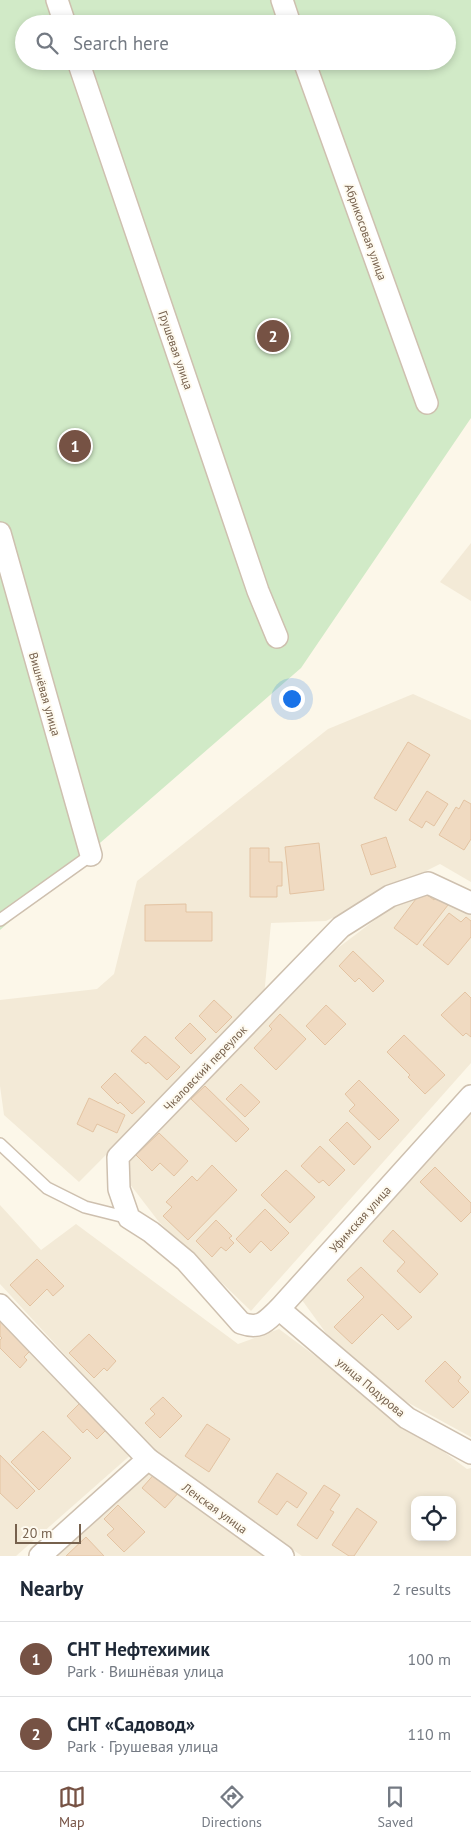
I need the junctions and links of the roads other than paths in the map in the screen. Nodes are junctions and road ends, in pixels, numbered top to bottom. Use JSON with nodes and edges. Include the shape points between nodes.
{"nodes":[{"id":1,"x":57,"y":0,"type":"edge"},
{"id":2,"x":282,"y":0,"type":"edge"},
{"id":3,"x":62,"y":15,"type":"edge"},
{"id":4,"x":287,"y":15,"type":"edge"},
{"id":5,"x":81,"y":70,"type":"edge"},
{"id":6,"x":307,"y":70,"type":"edge"},
{"id":7,"x":427,"y":403,"type":"dead end"},
{"id":8,"x":0,"y":533,"type":"edge"},
{"id":9,"x":277,"y":638,"type":"dead end"},
{"id":10,"x":91,"y":855,"type":"joint"},
{"id":11,"x":471,"y":903,"type":"edge"},
{"id":12,"x":0,"y":920,"type":"edge"},
{"id":13,"x":471,"y":1096,"type":"edge"},
{"id":14,"x":0,"y":1144,"type":"edge"},
{"id":15,"x":129,"y":1218,"type":"junction"},
{"id":16,"x":0,"y":1305,"type":"edge"},
{"id":17,"x":279,"y":1309,"type":"junction"},
{"id":18,"x":471,"y":1453,"type":"edge"},
{"id":19,"x":148,"y":1459,"type":"junction"},
{"id":20,"x":40,"y":1556,"type":"edge"},
{"id":21,"x":283,"y":1556,"type":"edge"}],
"edges":[{"from":1,"to":3,"type":"street"},
{"from":2,"to":4,"type":"street"},
{"from":5,"to":9,"type":"street","name":"Грушевая улица","via":[[258,591]]},
{"from":6,"to":7,"type":"street","name":"Абрикосовая улица"},
{"from":8,"to":10,"type":"street","name":"Вишнёвая улица"},
{"from":10,"to":12,"type":"lane"},
{"from":11,"to":15,"type":"street","name":"Чкаловский переулок","via":[[428,883],[390,896],[341,927],[118,1157],[119,1189]]},
{"from":13,"to":17,"type":"street","name":"Уфимская улица"},
{"from":14,"to":15,"type":"lane","via":[[47,1188],[85,1208]]},
{"from":15,"to":17,"type":"street","name":"Уфимская улица","via":[[186,1261],[241,1323],[251,1327],[262,1324]]},
{"from":16,"to":19,"type":"street","name":"Ленская улица"},
{"from":17,"to":18,"type":"street","name":"улица Подурова","via":[[407,1418]]},
{"from":19,"to":20,"type":"street"},
{"from":19,"to":21,"type":"street","name":"Ленская улица"}]}
